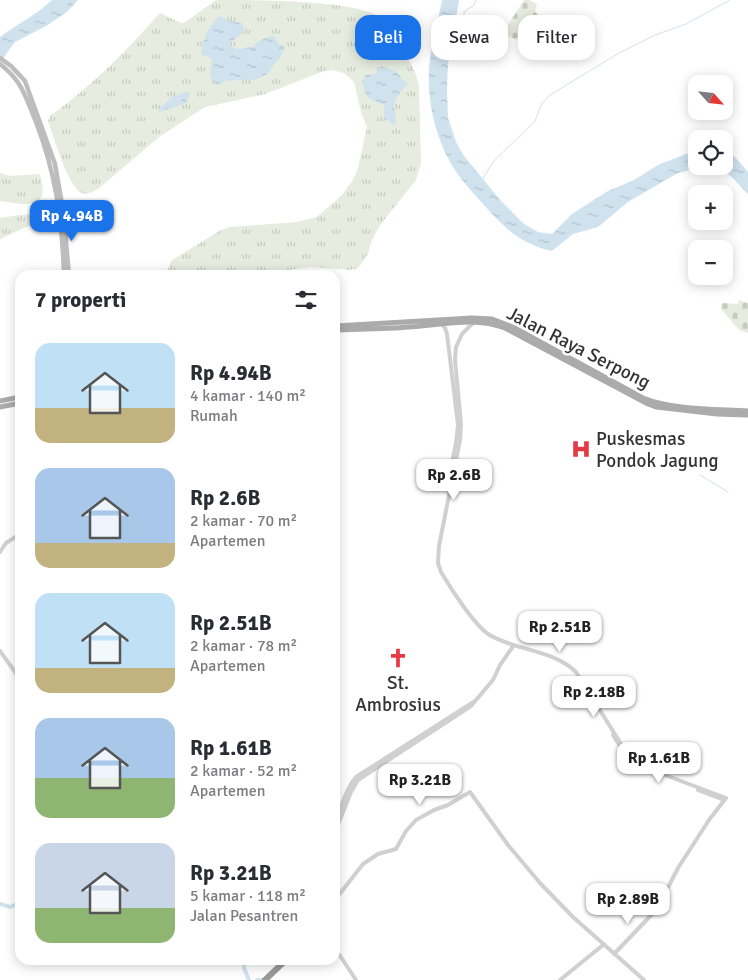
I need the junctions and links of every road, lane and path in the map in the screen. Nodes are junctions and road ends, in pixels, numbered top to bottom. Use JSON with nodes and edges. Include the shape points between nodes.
{"nodes":[{"id":1,"x":0,"y":58,"type":"edge"},
{"id":2,"x":0,"y":64,"type":"edge"},
{"id":3,"x":9,"y":68,"type":"junction"},
{"id":4,"x":61,"y":210,"type":"junction"},
{"id":5,"x":64,"y":270,"type":"edge"},
{"id":6,"x":68,"y":270,"type":"edge"},
{"id":7,"x":475,"y":321,"type":"junction"},
{"id":8,"x":442,"y":324,"type":"junction"},
{"id":9,"x":340,"y":326,"type":"edge"},
{"id":10,"x":340,"y":330,"type":"edge"},
{"id":11,"x":540,"y":344,"type":"junction"},
{"id":12,"x":15,"y":398,"type":"edge"},
{"id":13,"x":0,"y":401,"type":"edge"},
{"id":14,"x":15,"y":404,"type":"edge"},
{"id":15,"x":0,"y":407,"type":"edge"},
{"id":16,"x":706,"y":410,"type":"junction"},
{"id":17,"x":748,"y":411,"type":"edge"},
{"id":18,"x":748,"y":415,"type":"edge"},
{"id":19,"x":15,"y":537,"type":"edge"},
{"id":20,"x":0,"y":552,"type":"edge"},
{"id":21,"x":437,"y":552,"type":"junction"},
{"id":22,"x":513,"y":646,"type":"junction"},
{"id":23,"x":0,"y":651,"type":"edge"},
{"id":24,"x":15,"y":672,"type":"edge"},
{"id":25,"x":340,"y":813,"type":"edge"},
{"id":26,"x":340,"y":892,"type":"edge"},
{"id":27,"x":603,"y":945,"type":"junction"},
{"id":28,"x":614,"y":954,"type":"junction"},
{"id":29,"x":340,"y":956,"type":"edge"},
{"id":30,"x":282,"y":965,"type":"edge"},
{"id":31,"x":270,"y":978,"type":"edge"},
{"id":32,"x":356,"y":980,"type":"edge"},
{"id":33,"x":560,"y":980,"type":"edge"},
{"id":34,"x":644,"y":980,"type":"edge"}],
"edges":[{"from":1,"to":3,"type":"main road"},
{"from":2,"to":3,"type":"main road"},
{"from":3,"to":4,"type":"main road","via":[[24,91],[43,140],[59,192]]},
{"from":4,"to":5,"type":"main road"},
{"from":4,"to":6,"type":"main road"},
{"from":7,"to":8,"type":"main road","name":"Jalan Raya Serpong"},
{"from":7,"to":11,"type":"main road","name":"Jalan Raya Serpong","via":[[499,326]]},
{"from":7,"to":21,"type":"street","via":[[462,334],[456,347],[460,434]]},
{"from":8,"to":10,"type":"main road","name":"Jalan Raya Serpong"},
{"from":8,"to":21,"type":"street","via":[[447,334],[458,429]]},
{"from":9,"to":11,"type":"main road","name":"Jalan Raya Serpong","via":[[487,318],[507,324]]},
{"from":11,"to":16,"type":"main road","name":"Jalan Raya Serpong","via":[[629,392],[655,402]]},
{"from":12,"to":13,"type":"main road"},
{"from":14,"to":15,"type":"main road"},
{"from":16,"to":17,"type":"main road","name":"Jalan Raya Serpong"},
{"from":16,"to":18,"type":"main road","name":"Jalan Raya Serpong"},
{"from":19,"to":20,"type":"street","via":[[6,542]]},
{"from":21,"to":22,"type":"street","via":[[441,572],[479,625],[488,634]]},
{"from":22,"to":25,"type":"street","via":[[494,680],[475,701],[358,778]]},
{"from":22,"to":28,"type":"street","via":[[568,664],[636,767],[725,799],[678,868],[658,910]]},
{"from":23,"to":24,"type":"street"},
{"from":26,"to":27,"type":"street","via":[[363,864],[378,854],[395,850],[416,820],[470,792],[526,866]]},
{"from":27,"to":28,"type":"street"},
{"from":27,"to":33,"type":"street"},
{"from":28,"to":34,"type":"street"},
{"from":29,"to":32,"type":"street"},
{"from":30,"to":31,"type":"highway"}]}
